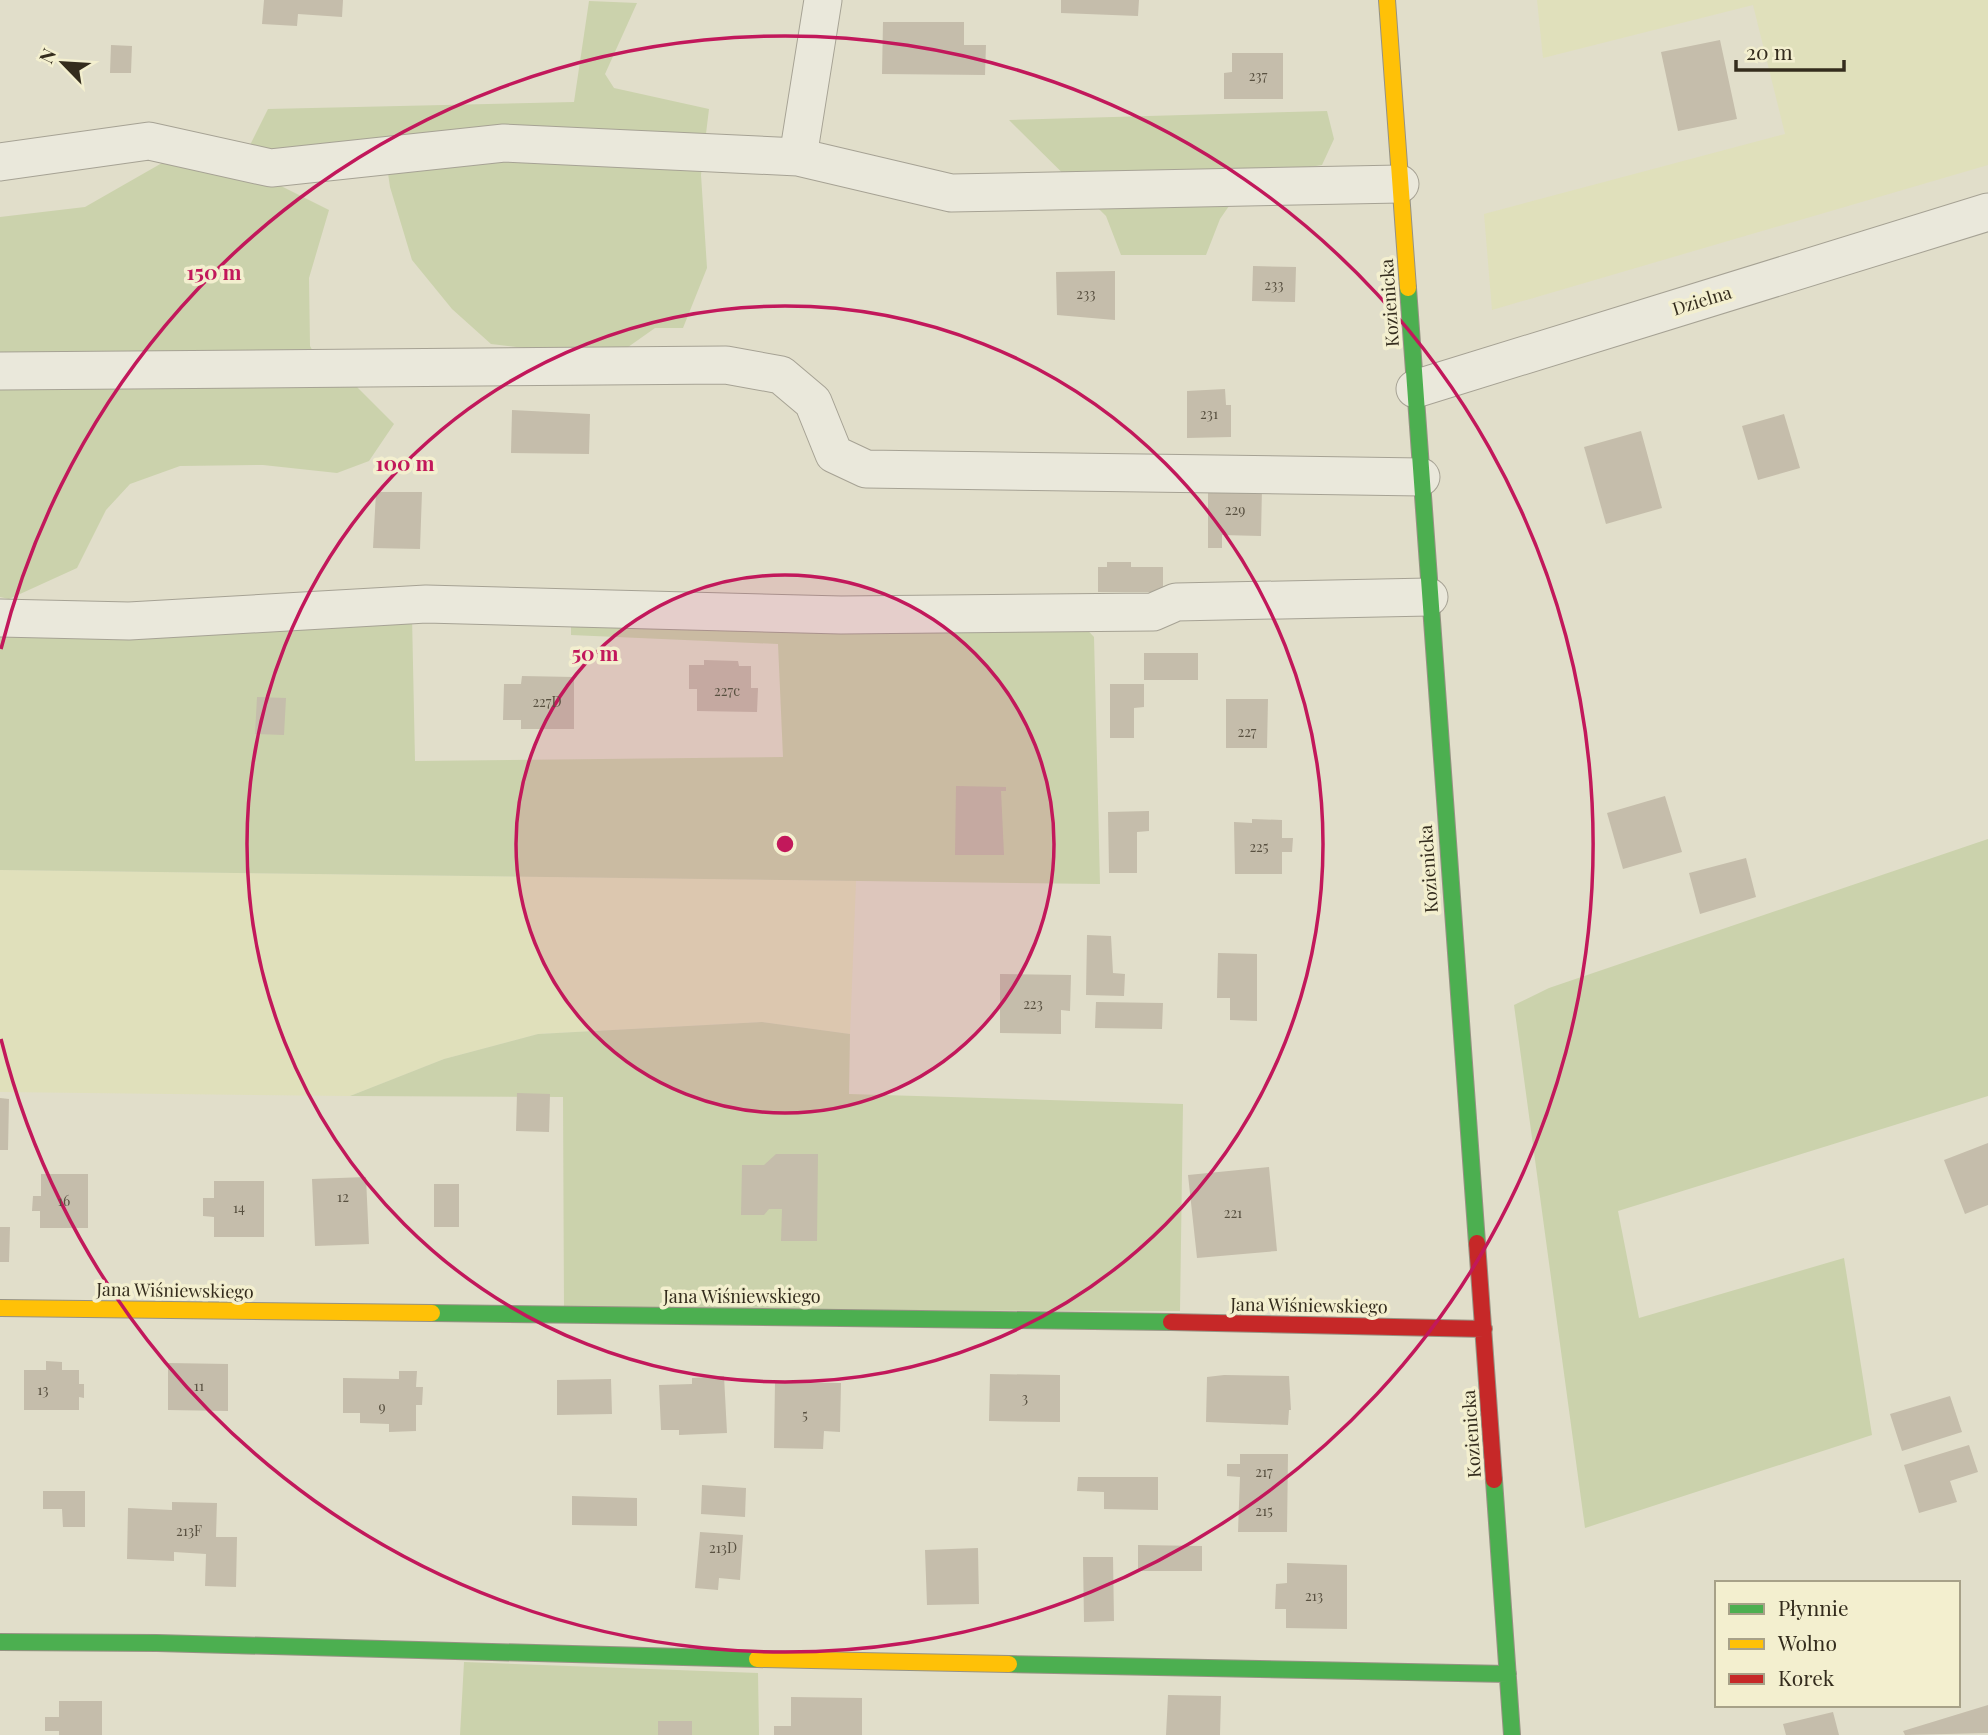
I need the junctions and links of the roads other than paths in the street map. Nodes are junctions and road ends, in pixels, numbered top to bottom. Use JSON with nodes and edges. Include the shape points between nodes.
{"nodes":[{"id":1,"x":822,"y":0,"type":"edge"},
{"id":2,"x":1387,"y":0,"type":"edge"},
{"id":3,"x":797,"y":157,"type":"junction"},
{"id":4,"x":0,"y":162,"type":"edge"},
{"id":5,"x":1400,"y":184,"type":"junction"},
{"id":6,"x":1988,"y":212,"type":"edge"},
{"id":7,"x":0,"y":371,"type":"edge"},
{"id":8,"x":1415,"y":389,"type":"junction"},
{"id":9,"x":1421,"y":477,"type":"junction"},
{"id":10,"x":1429,"y":597,"type":"junction"},
{"id":11,"x":0,"y":618,"type":"edge"},
{"id":12,"x":0,"y":1308,"type":"edge"},
{"id":13,"x":1484,"y":1329,"type":"junction"},
{"id":14,"x":0,"y":1642,"type":"edge"},
{"id":15,"x":1508,"y":1674,"type":"junction"},
{"id":16,"x":1512,"y":1735,"type":"edge"}],
"edges":[{"from":1,"to":3,"type":"street"},
{"from":2,"to":5,"type":"street","name":"Kozienicka"},
{"from":3,"to":4,"type":"street","via":[[504,143],[271,168],[149,141]]},
{"from":3,"to":5,"type":"street","via":[[951,193]]},
{"from":5,"to":8,"type":"street","name":"Kozienicka"},
{"from":6,"to":8,"type":"street","name":"Dzielna"},
{"from":7,"to":9,"type":"street","via":[[726,365],[781,374],[813,402],[834,454],[866,469]]},
{"from":8,"to":9,"type":"street","name":"Kozienicka"},
{"from":9,"to":10,"type":"street","name":"Kozienicka"},
{"from":10,"to":11,"type":"street","via":[[1176,602],[1153,612],[841,615],[426,604],[128,621]]},
{"from":10,"to":13,"type":"street","name":"Kozienicka"},
{"from":12,"to":13,"type":"street","name":"Jana Wiśniewskiego"},
{"from":13,"to":15,"type":"street","name":"Kozienicka"},
{"from":14,"to":15,"type":"street"},
{"from":15,"to":16,"type":"street","name":"Kozienicka"}]}
